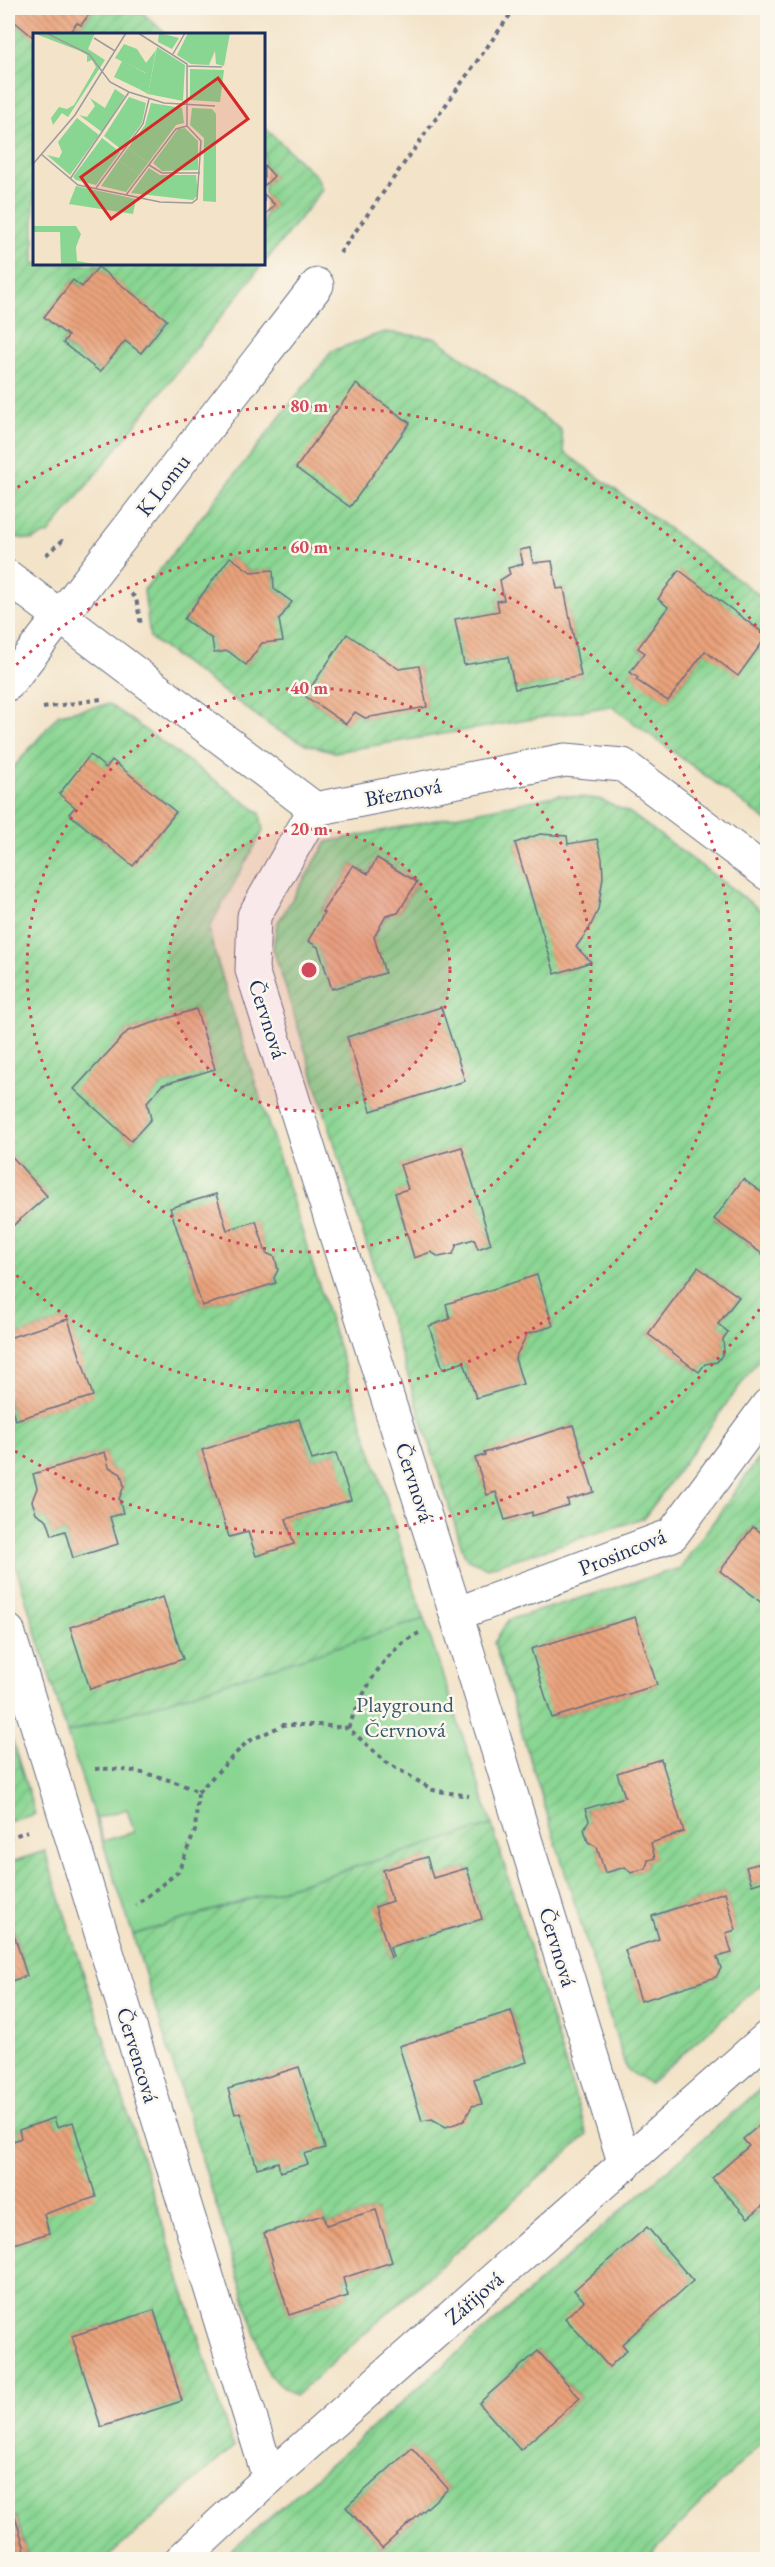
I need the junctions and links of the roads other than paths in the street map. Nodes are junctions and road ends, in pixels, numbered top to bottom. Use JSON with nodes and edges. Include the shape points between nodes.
{"nodes":[{"id":1,"x":317,"y":285,"type":"road end"},
{"id":2,"x":8,"y":577,"type":"edge"},
{"id":3,"x":61,"y":616,"type":"junction"},
{"id":4,"x":8,"y":684,"type":"edge"},
{"id":5,"x":315,"y":809,"type":"junction"},
{"id":6,"x":768,"y":874,"type":"edge"},
{"id":7,"x":768,"y":1405,"type":"edge"},
{"id":8,"x":456,"y":1614,"type":"junction"},
{"id":9,"x":8,"y":1631,"type":"edge"},
{"id":10,"x":768,"y":2037,"type":"edge"},
{"id":11,"x":625,"y":2165,"type":"junction"},
{"id":12,"x":269,"y":2478,"type":"junction"},
{"id":13,"x":181,"y":2559,"type":"edge"}],
"edges":[{"from":1,"to":3,"type":"street","name":"K Lomu"},
{"from":2,"to":3,"type":"street"},
{"from":3,"to":4,"type":"street","name":"K Lomu"},
{"from":3,"to":5,"type":"street"},
{"from":5,"to":6,"type":"street","name":"Březnová","via":[[565,760],[623,765]]},
{"from":5,"to":8,"type":"street","name":"Červnová","via":[[254,916],[252,970]]},
{"from":7,"to":8,"type":"street","name":"Prosincová","via":[[672,1535]]},
{"from":8,"to":11,"type":"street","name":"Červnová"},
{"from":9,"to":12,"type":"street","name":"Červencová"},
{"from":10,"to":11,"type":"street","name":"Zářijová"},
{"from":11,"to":12,"type":"street","name":"Zářijová"},
{"from":12,"to":13,"type":"street","name":"Zářijová"}]}
